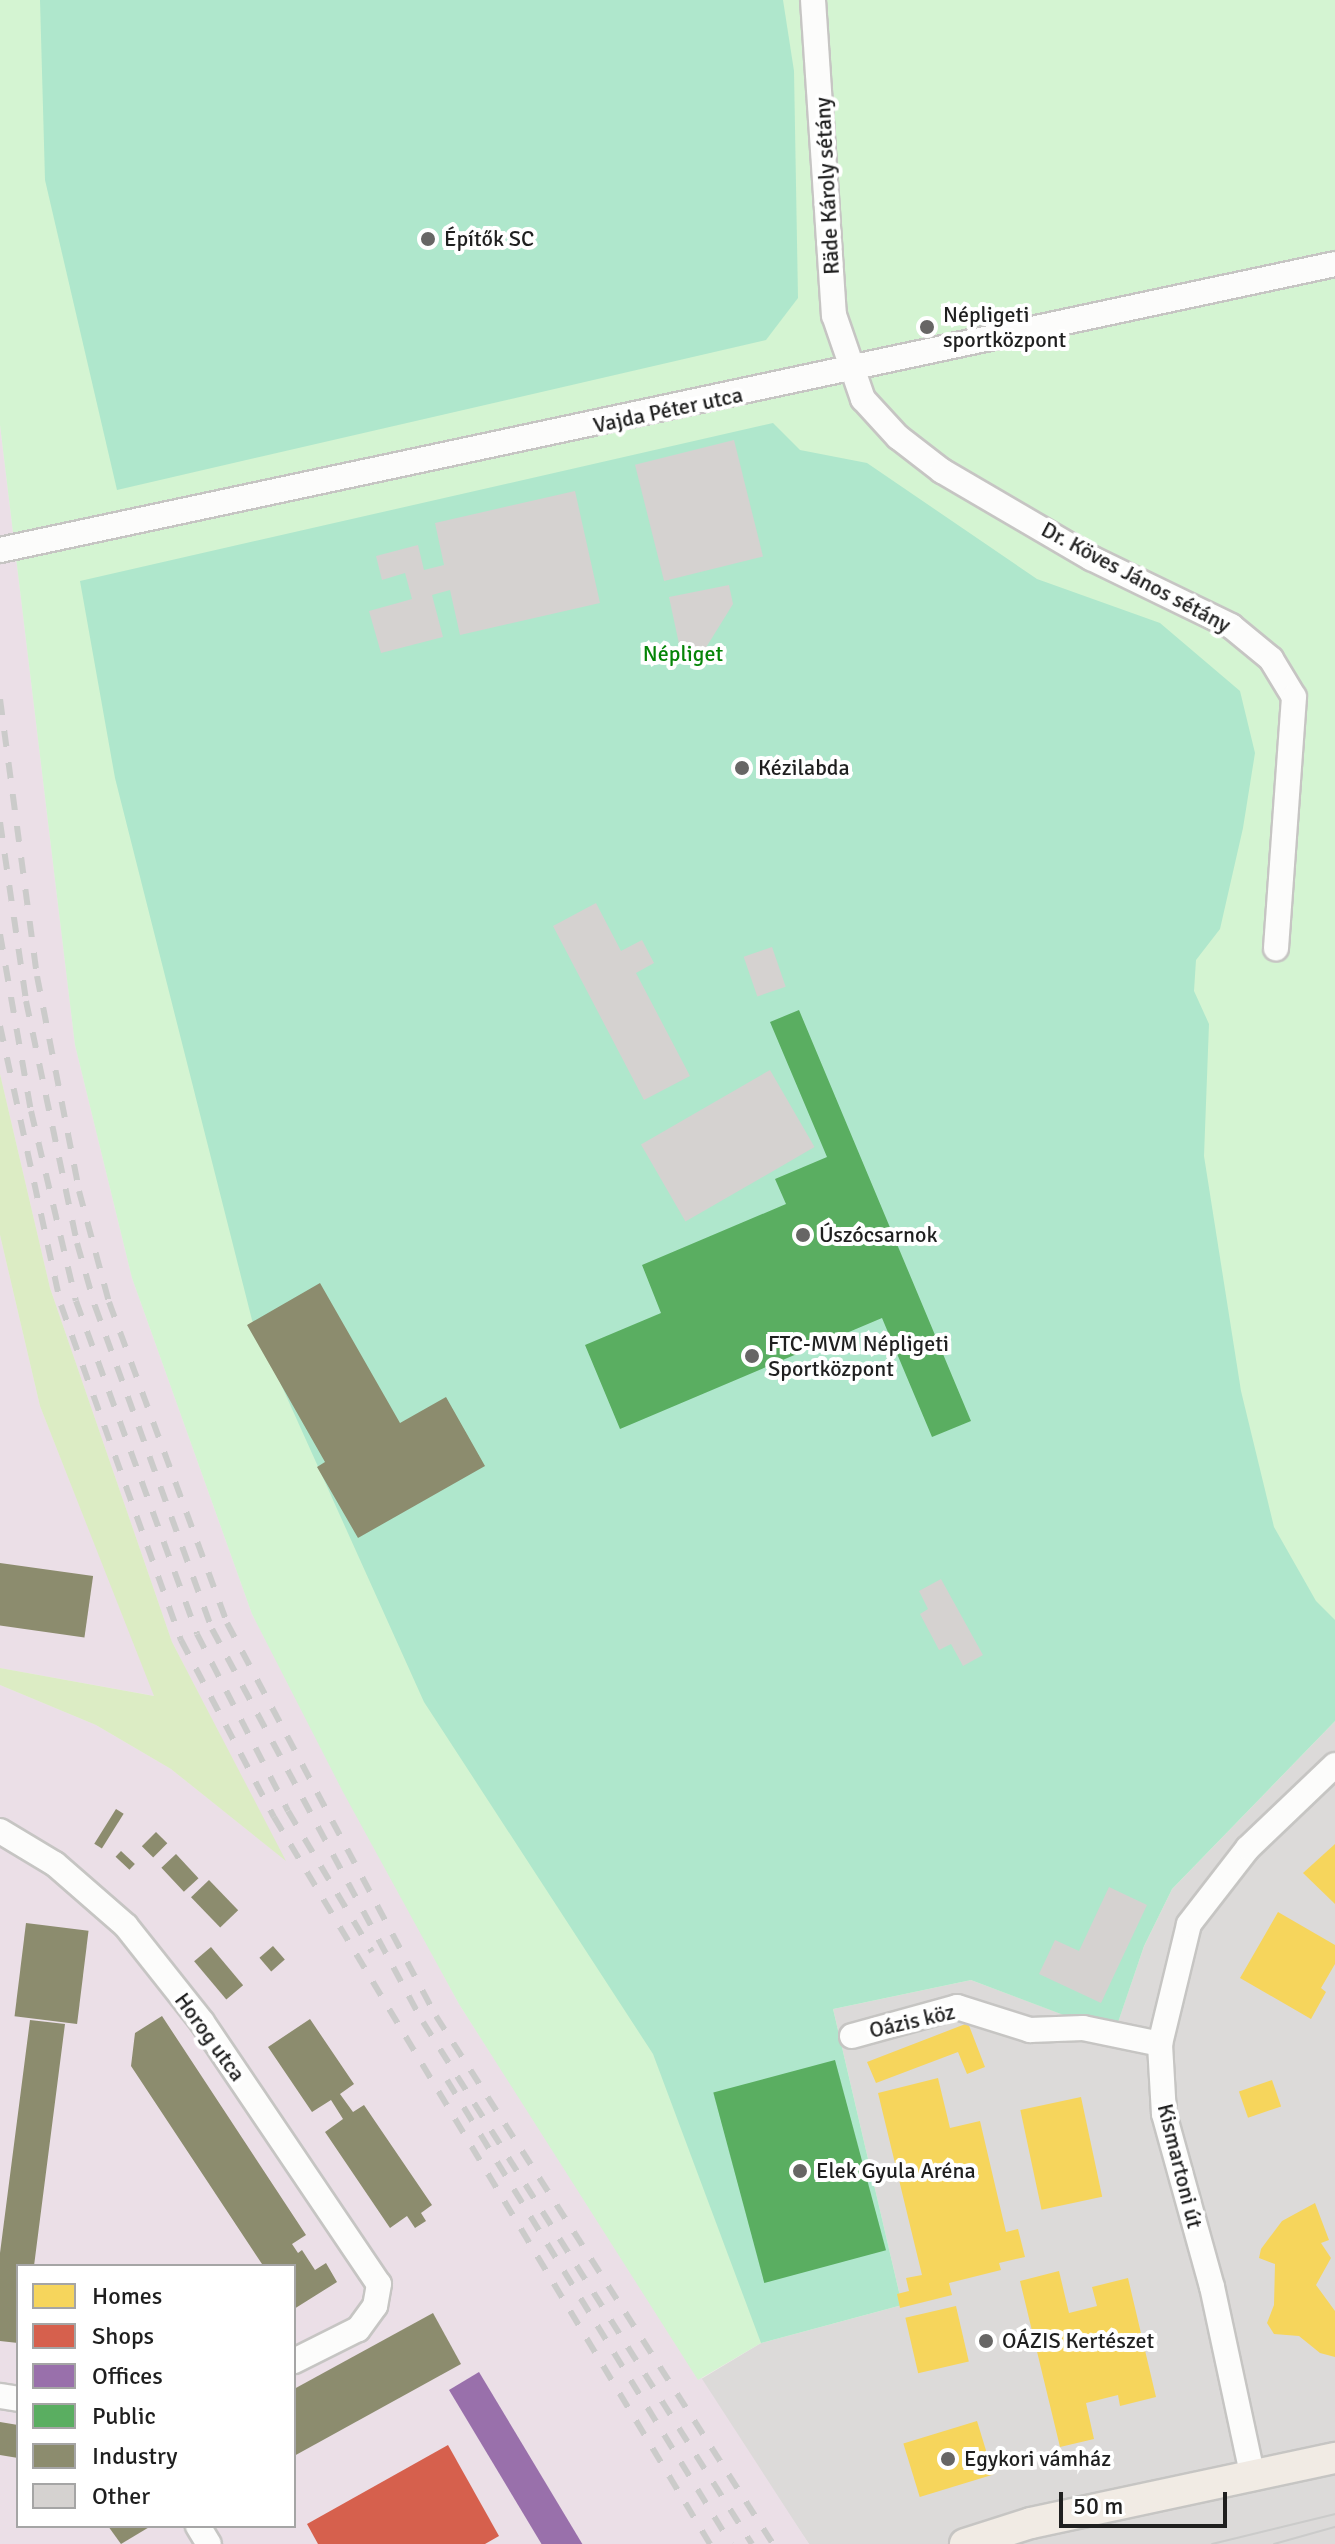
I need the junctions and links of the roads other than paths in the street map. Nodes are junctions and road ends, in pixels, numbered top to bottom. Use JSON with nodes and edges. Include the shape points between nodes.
{"nodes":[{"id":1,"x":813,"y":0,"type":"edge"},
{"id":2,"x":1335,"y":264,"type":"edge"},
{"id":3,"x":852,"y":370,"type":"junction"},
{"id":4,"x":0,"y":550,"type":"edge"},
{"id":5,"x":1276,"y":948,"type":"dead end"},
{"id":6,"x":1335,"y":1765,"type":"edge"},
{"id":7,"x":0,"y":1831,"type":"edge"},
{"id":8,"x":852,"y":2036,"type":"dead end"},
{"id":9,"x":1160,"y":2044,"type":"junction"},
{"id":10,"x":296,"y":2360,"type":"edge"},
{"id":11,"x":1335,"y":2458,"type":"edge"},
{"id":12,"x":1253,"y":2478,"type":"junction"},
{"id":13,"x":965,"y":2544,"type":"edge"}],
"edges":[{"from":1,"to":3,"type":"street","name":"Räde Károly sétány","via":[[834,315]]},
{"from":2,"to":3,"type":"street","name":"Vajda Péter utca"},
{"from":3,"to":4,"type":"street","name":"Vajda Péter utca"},
{"from":3,"to":5,"type":"street","name":"Dr. Köves János sétány","via":[[873,412],[920,457],[1091,558],[1231,626],[1271,659],[1294,697]]},
{"from":6,"to":9,"type":"street","name":"Kismartoni út","via":[[1248,1848],[1189,1924]]},
{"from":7,"to":10,"type":"street","name":"Horog utca","via":[[55,1864],[126,1926],[202,2022],[379,2284],[375,2306],[358,2329]]},
{"from":8,"to":9,"type":"street","name":"Oázis köz","via":[[957,2007],[1030,2030],[1083,2028]]},
{"from":9,"to":12,"type":"street","name":"Kismartoni út","via":[[1164,2114],[1212,2287]]},
{"from":11,"to":12,"type":"main road"},
{"from":12,"to":13,"type":"main road","via":[[1031,2523]]}]}
